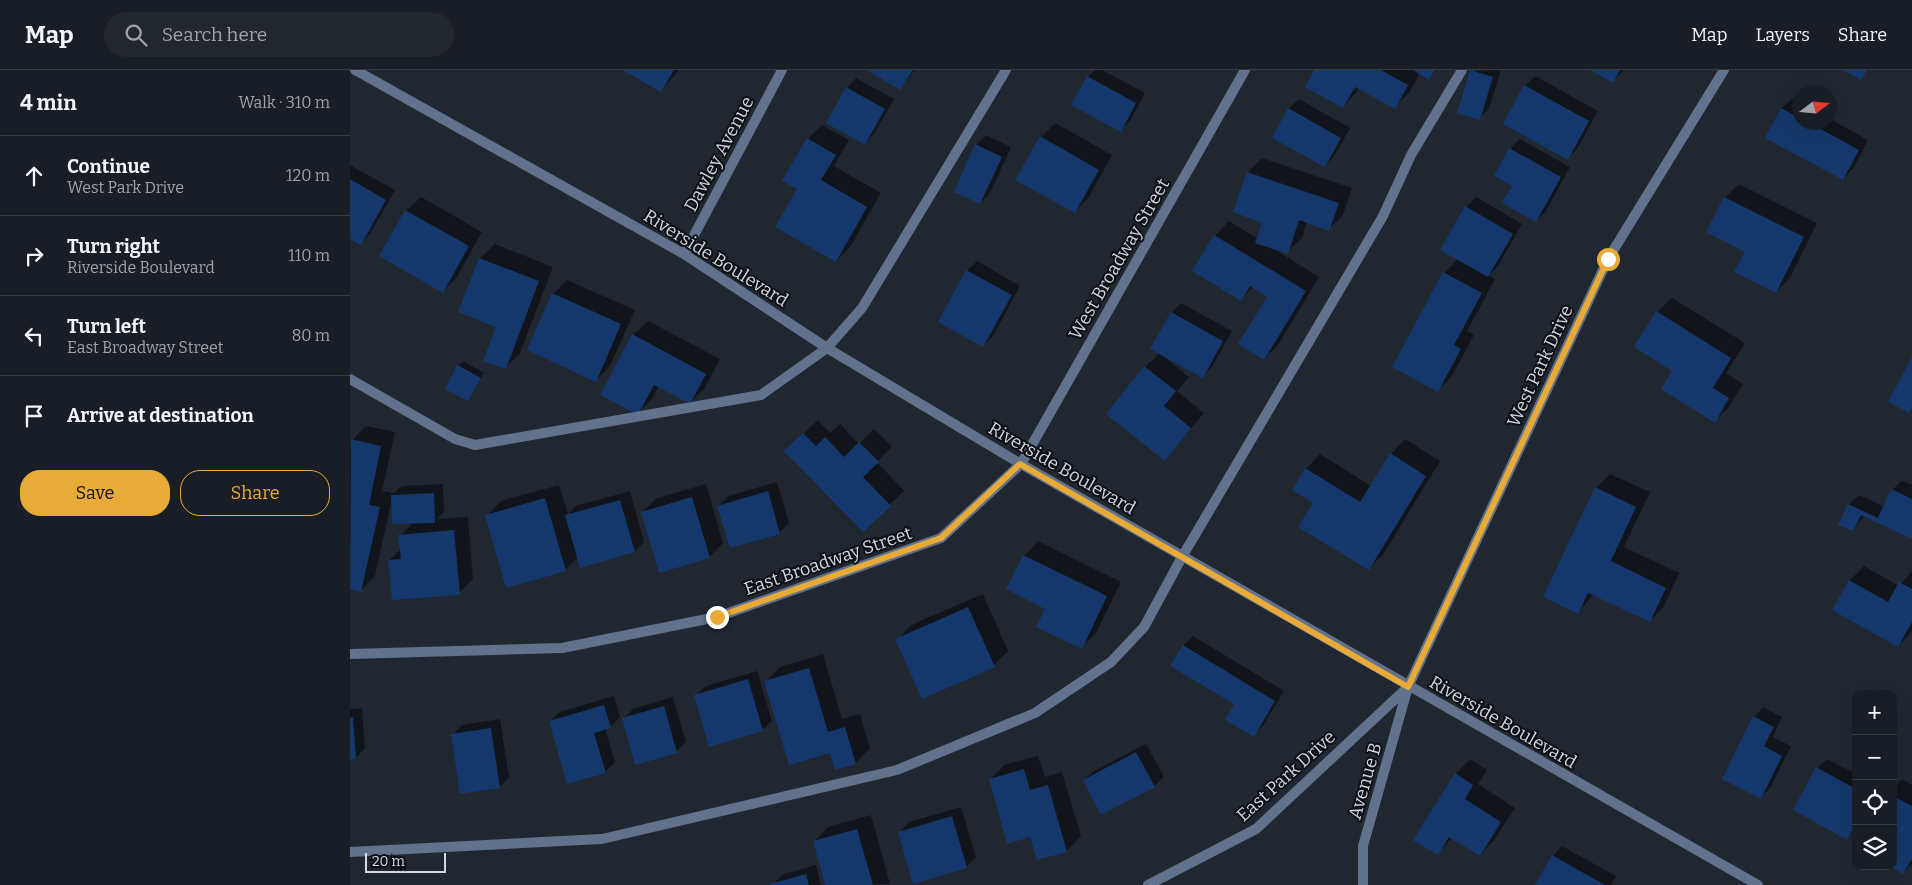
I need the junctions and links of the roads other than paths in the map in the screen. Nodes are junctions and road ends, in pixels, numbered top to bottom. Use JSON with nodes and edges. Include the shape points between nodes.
{"nodes":[{"id":1,"x":355,"y":70,"type":"edge"},
{"id":2,"x":782,"y":70,"type":"edge"},
{"id":3,"x":1006,"y":70,"type":"edge"},
{"id":4,"x":1245,"y":70,"type":"edge"},
{"id":5,"x":1462,"y":70,"type":"edge"},
{"id":6,"x":1724,"y":70,"type":"edge"},
{"id":7,"x":684,"y":254,"type":"junction"},
{"id":8,"x":827,"y":348,"type":"junction"},
{"id":9,"x":350,"y":379,"type":"edge"},
{"id":10,"x":1020,"y":464,"type":"junction"},
{"id":11,"x":1182,"y":557,"type":"junction"},
{"id":12,"x":350,"y":654,"type":"edge"},
{"id":13,"x":1408,"y":687,"type":"junction"},
{"id":14,"x":350,"y":852,"type":"edge"},
{"id":15,"x":1148,"y":885,"type":"edge"},
{"id":16,"x":1363,"y":885,"type":"edge"},
{"id":17,"x":1758,"y":885,"type":"edge"}],
"edges":[{"from":1,"to":7,"type":"street","name":"Riverside Boulevard"},
{"from":2,"to":7,"type":"street","name":"Dawley Avenue"},
{"from":3,"to":8,"type":"street","via":[[862,308]]},
{"from":4,"to":10,"type":"street","name":"West Broadway Street"},
{"from":5,"to":11,"type":"street","via":[[1411,156],[1383,216]]},
{"from":6,"to":13,"type":"street","name":"West Park Drive","via":[[1608,259]]},
{"from":7,"to":8,"type":"street","name":"Riverside Boulevard"},
{"from":8,"to":9,"type":"street","via":[[761,395],[475,445],[455,439]]},
{"from":8,"to":10,"type":"street","name":"Riverside Boulevard"},
{"from":10,"to":11,"type":"street","name":"Riverside Boulevard"},
{"from":10,"to":12,"type":"street","name":"East Broadway Street","via":[[941,538],[717,617],[562,648]]},
{"from":11,"to":13,"type":"street","name":"Riverside Boulevard"},
{"from":11,"to":14,"type":"street","via":[[1144,627],[1111,662],[1035,713],[897,770],[602,839]]},
{"from":13,"to":15,"type":"street","name":"East Park Drive","via":[[1256,829]]},
{"from":13,"to":16,"type":"street","name":"Avenue B","via":[[1363,846]]},
{"from":13,"to":17,"type":"street","name":"Riverside Boulevard"}]}
